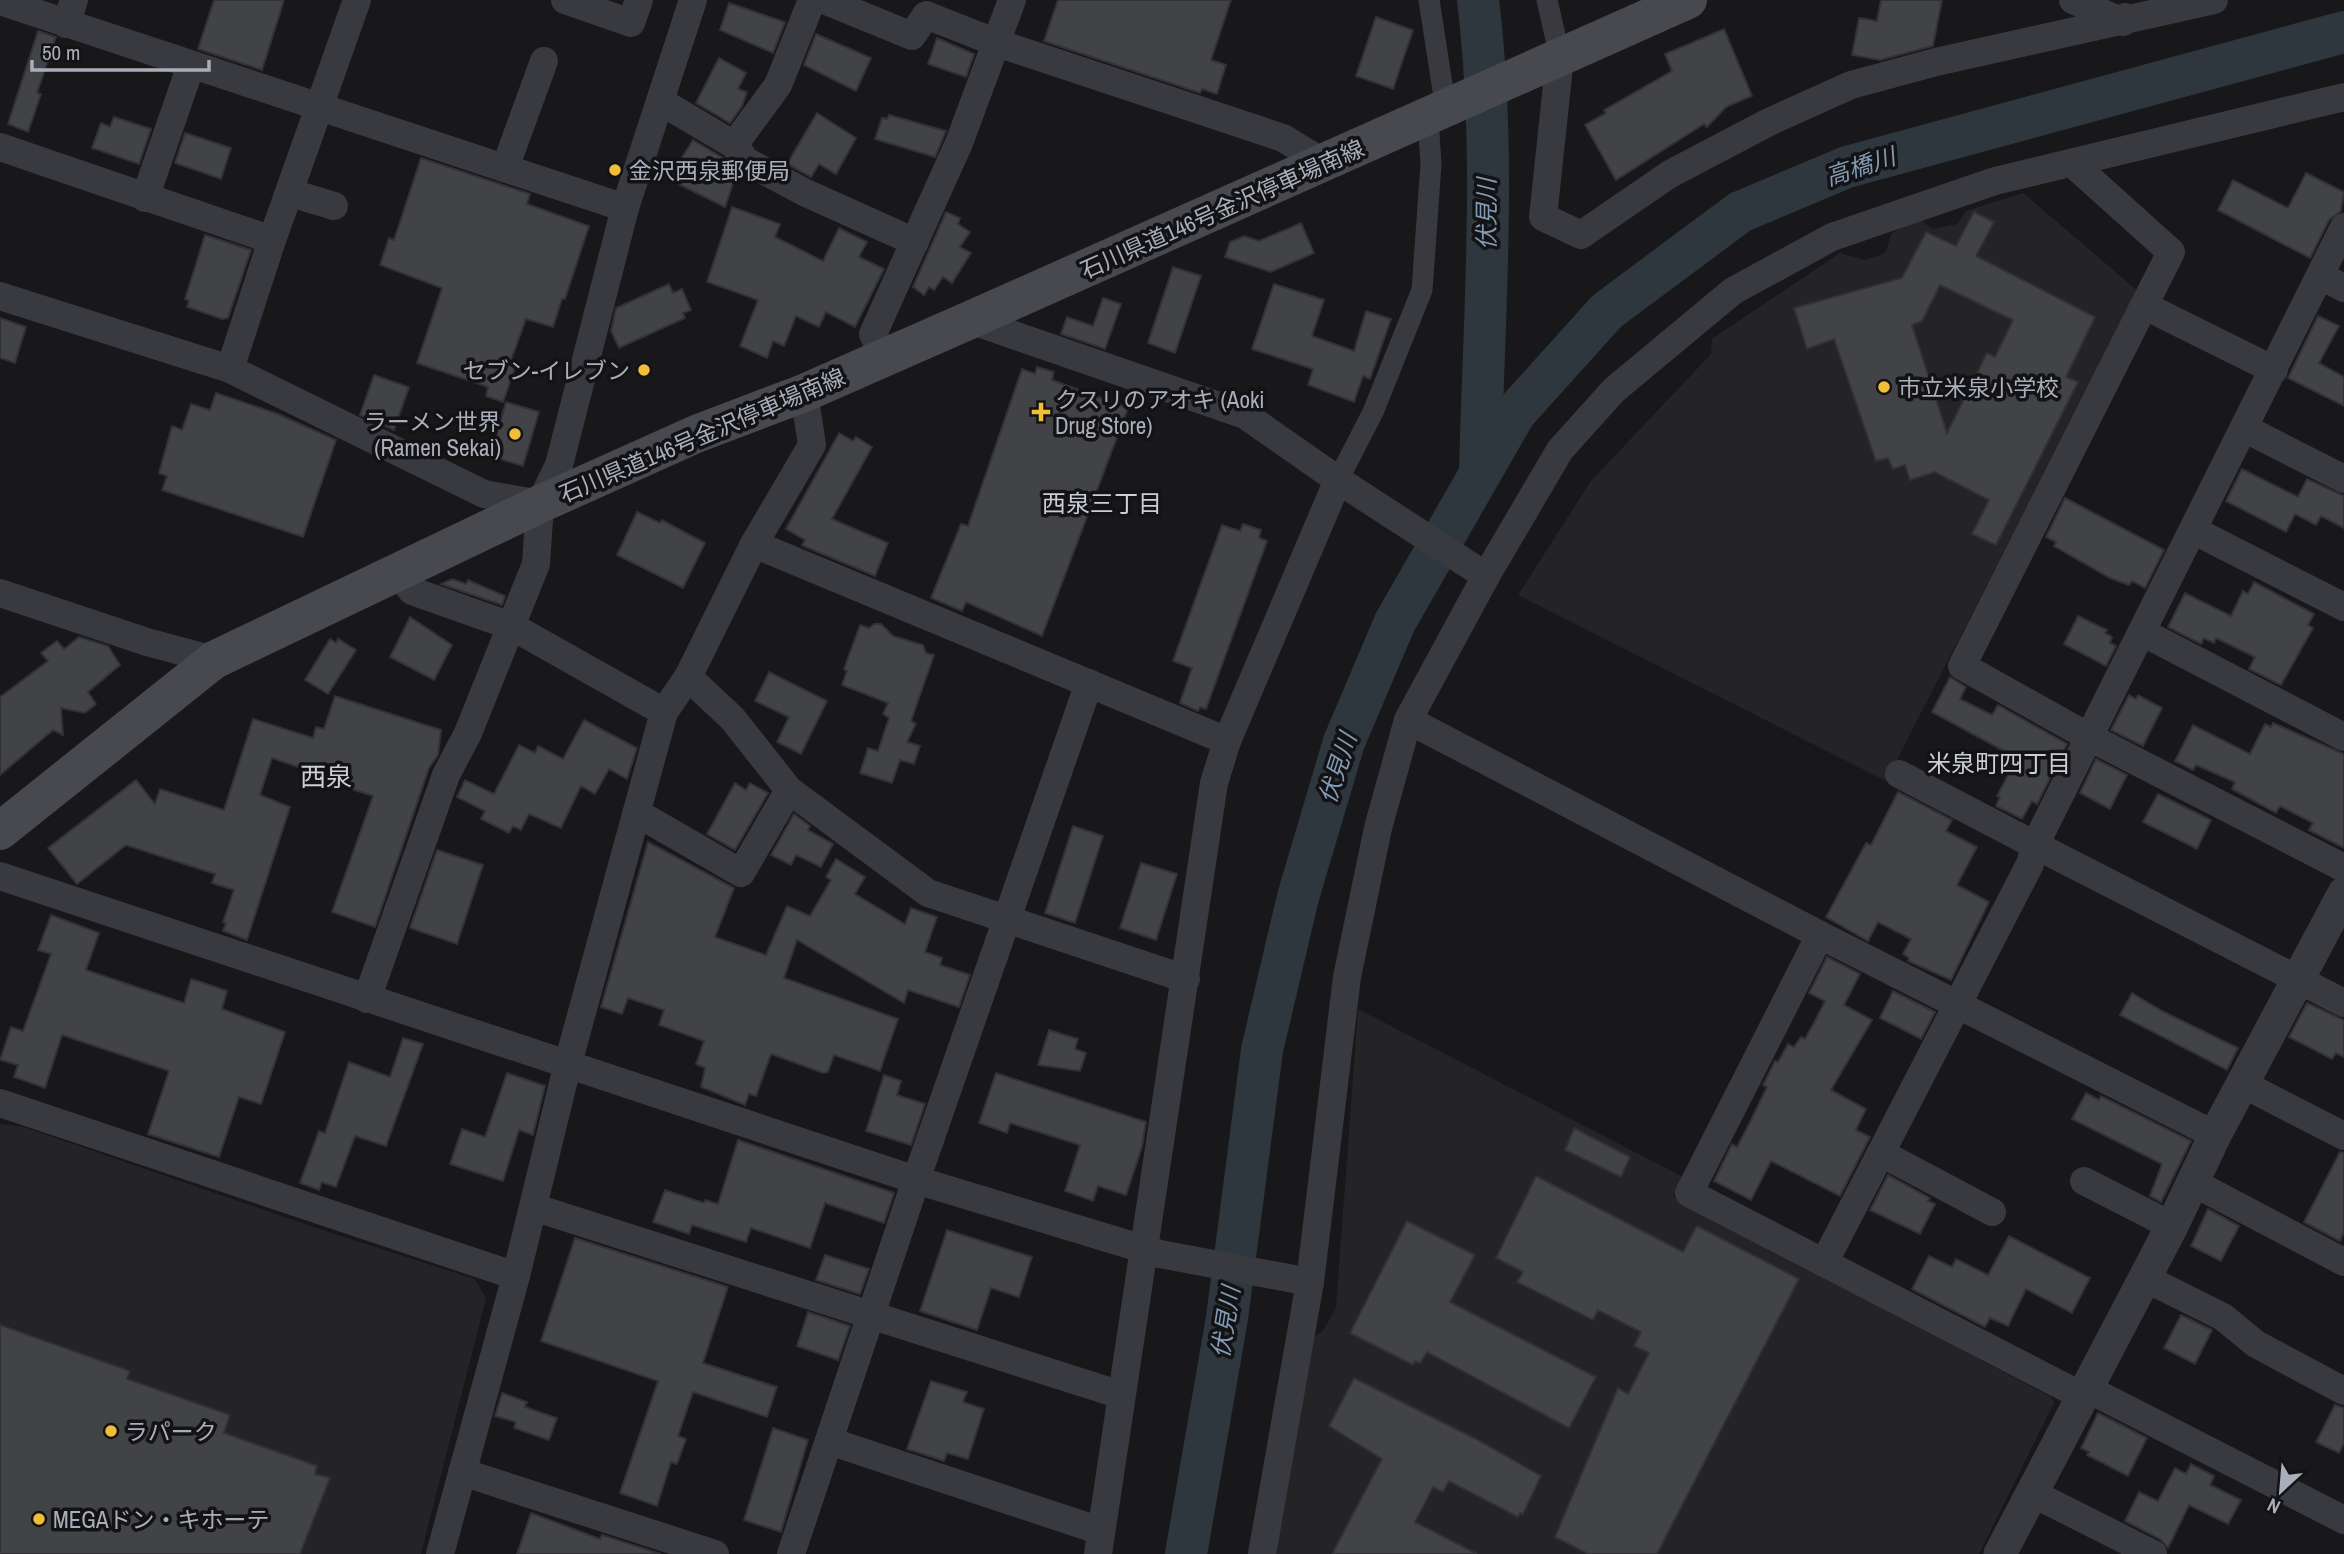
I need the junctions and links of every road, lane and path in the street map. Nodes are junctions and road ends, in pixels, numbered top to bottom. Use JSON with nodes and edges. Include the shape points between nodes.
{"nodes":[{"id":1,"x":357,"y":0,"type":"edge"},
{"id":2,"x":565,"y":0,"type":"edge"},
{"id":3,"x":639,"y":0,"type":"edge"},
{"id":4,"x":693,"y":0,"type":"edge"},
{"id":5,"x":812,"y":0,"type":"edge"},
{"id":6,"x":824,"y":0,"type":"edge"},
{"id":7,"x":1012,"y":0,"type":"edge"},
{"id":8,"x":1429,"y":0,"type":"edge"},
{"id":9,"x":1547,"y":0,"type":"edge"},
{"id":10,"x":1688,"y":0,"type":"edge"},
{"id":11,"x":2073,"y":0,"type":"edge"},
{"id":12,"x":2214,"y":0,"type":"edge"},
{"id":13,"x":0,"y":1,"type":"edge"},
{"id":14,"x":1640,"y":9,"type":"edge"},
{"id":15,"x":2128,"y":11,"type":"edge"},
{"id":16,"x":70,"y":12,"type":"edge"},
{"id":17,"x":997,"y":43,"type":"junction"},
{"id":18,"x":1560,"y":57,"type":"junction"},
{"id":19,"x":544,"y":61,"type":"dead end"},
{"id":20,"x":191,"y":65,"type":"junction"},
{"id":21,"x":660,"y":101,"type":"junction"},
{"id":22,"x":2342,"y":101,"type":"edge"},
{"id":23,"x":320,"y":107,"type":"junction"},
{"id":24,"x":1437,"y":114,"type":"junction"},
{"id":25,"x":734,"y":145,"type":"junction"},
{"id":26,"x":0,"y":146,"type":"edge"},
{"id":27,"x":1324,"y":163,"type":"junction"},
{"id":28,"x":2072,"y":163,"type":"junction"},
{"id":29,"x":505,"y":168,"type":"junction"},
{"id":30,"x":291,"y":193,"type":"junction"},
{"id":31,"x":145,"y":198,"type":"junction"},
{"id":32,"x":334,"y":206,"type":"dead end"},
{"id":33,"x":625,"y":208,"type":"junction"},
{"id":34,"x":2344,"y":227,"type":"edge"},
{"id":35,"x":272,"y":240,"type":"junction"},
{"id":36,"x":915,"y":242,"type":"junction"},
{"id":37,"x":2333,"y":282,"type":"edge"},
{"id":38,"x":0,"y":296,"type":"edge"},
{"id":39,"x":2145,"y":306,"type":"junction"},
{"id":40,"x":970,"y":320,"type":"junction"},
{"id":41,"x":885,"y":357,"type":"junction"},
{"id":42,"x":230,"y":369,"type":"junction"},
{"id":43,"x":2274,"y":370,"type":"junction"},
{"id":44,"x":804,"y":393,"type":"junction"},
{"id":45,"x":2244,"y":428,"type":"junction"},
{"id":46,"x":2344,"y":479,"type":"edge"},
{"id":47,"x":1342,"y":483,"type":"junction"},
{"id":48,"x":540,"y":504,"type":"junction"},
{"id":49,"x":2193,"y":530,"type":"junction"},
{"id":50,"x":754,"y":544,"type":"junction"},
{"id":51,"x":1480,"y":571,"type":"junction"},
{"id":52,"x":397,"y":572,"type":"junction"},
{"id":53,"x":0,"y":593,"type":"edge"},
{"id":54,"x":2344,"y":607,"type":"edge"},
{"id":55,"x":511,"y":626,"type":"junction"},
{"id":56,"x":2142,"y":632,"type":"junction"},
{"id":57,"x":214,"y":660,"type":"junction"},
{"id":58,"x":688,"y":677,"type":"junction"},
{"id":59,"x":1089,"y":683,"type":"junction"},
{"id":60,"x":664,"y":712,"type":"junction"},
{"id":61,"x":1408,"y":720,"type":"junction"},
{"id":62,"x":2089,"y":737,"type":"junction"},
{"id":63,"x":2344,"y":737,"type":"edge"},
{"id":64,"x":1227,"y":741,"type":"junction"},
{"id":65,"x":1899,"y":774,"type":"dead end"},
{"id":66,"x":789,"y":790,"type":"junction"},
{"id":67,"x":637,"y":813,"type":"junction"},
{"id":68,"x":0,"y":831,"type":"edge"},
{"id":69,"x":2035,"y":845,"type":"junction"},
{"id":70,"x":0,"y":876,"type":"edge"},
{"id":71,"x":2344,"y":889,"type":"edge"},
{"id":72,"x":1008,"y":918,"type":"junction"},
{"id":73,"x":1819,"y":935,"type":"junction"},
{"id":74,"x":1186,"y":979,"type":"junction"},
{"id":75,"x":2299,"y":980,"type":"junction"},
{"id":76,"x":367,"y":999,"type":"junction"},
{"id":77,"x":1958,"y":1003,"type":"junction"},
{"id":78,"x":2344,"y":1003,"type":"edge"},
{"id":79,"x":567,"y":1066,"type":"junction"},
{"id":80,"x":2243,"y":1084,"type":"junction"},
{"id":81,"x":0,"y":1103,"type":"edge"},
{"id":82,"x":2215,"y":1135,"type":"junction"},
{"id":83,"x":2344,"y":1136,"type":"edge"},
{"id":84,"x":1881,"y":1153,"type":"junction"},
{"id":85,"x":916,"y":1180,"type":"junction"},
{"id":86,"x":2084,"y":1181,"type":"dead end"},
{"id":87,"x":2194,"y":1183,"type":"junction"},
{"id":88,"x":533,"y":1207,"type":"junction"},
{"id":89,"x":1992,"y":1212,"type":"dead end"},
{"id":90,"x":2172,"y":1226,"type":"junction"},
{"id":91,"x":1151,"y":1252,"type":"junction"},
{"id":92,"x":2344,"y":1262,"type":"edge"},
{"id":93,"x":1824,"y":1263,"type":"junction"},
{"id":94,"x":516,"y":1276,"type":"junction"},
{"id":95,"x":2145,"y":1278,"type":"junction"},
{"id":96,"x":1302,"y":1281,"type":"junction"},
{"id":97,"x":871,"y":1316,"type":"junction"},
{"id":98,"x":2344,"y":1391,"type":"edge"},
{"id":99,"x":2084,"y":1392,"type":"junction"},
{"id":100,"x":1121,"y":1395,"type":"junction"},
{"id":101,"x":829,"y":1441,"type":"junction"},
{"id":102,"x":462,"y":1472,"type":"junction"},
{"id":103,"x":2032,"y":1493,"type":"junction"},
{"id":104,"x":2344,"y":1520,"type":"edge"},
{"id":105,"x":1100,"y":1542,"type":"edge"},
{"id":106,"x":440,"y":1554,"type":"edge"},
{"id":107,"x":715,"y":1554,"type":"edge"},
{"id":108,"x":791,"y":1554,"type":"edge"},
{"id":109,"x":1262,"y":1554,"type":"edge"},
{"id":110,"x":2000,"y":1554,"type":"edge"},
{"id":111,"x":2153,"y":1554,"type":"edge"}],
"edges":[{"from":1,"to":23,"type":"street"},
{"from":2,"to":3,"type":"street","via":[[631,23]]},
{"from":4,"to":21,"type":"street"},
{"from":5,"to":25,"type":"street","via":[[778,85]]},
{"from":6,"to":17,"type":"street","via":[[912,36],[926,15]]},
{"from":7,"to":17,"type":"street"},
{"from":8,"to":24,"type":"street"},
{"from":9,"to":18,"type":"street"},
{"from":10,"to":14,"type":"main road"},
{"from":11,"to":15,"type":"street"},
{"from":12,"to":15,"type":"street"},
{"from":13,"to":16,"type":"street"},
{"from":14,"to":18,"type":"main road"},
{"from":15,"to":18,"type":"street","via":[[1851,85],[1670,174],[1581,235],[1543,217]]},
{"from":16,"to":20,"type":"street"},
{"from":17,"to":27,"type":"street","via":[[1283,138]]},
{"from":17,"to":36,"type":"street"},
{"from":18,"to":24,"type":"main road","name":"石川県道146号金沢停車場南線"},
{"from":19,"to":29,"type":"street"},
{"from":20,"to":23,"type":"street"},
{"from":20,"to":31,"type":"street"},
{"from":21,"to":25,"type":"street"},
{"from":21,"to":33,"type":"street"},
{"from":22,"to":28,"type":"street"},
{"from":23,"to":29,"type":"street"},
{"from":23,"to":30,"type":"street"},
{"from":24,"to":27,"type":"main road","name":"石川県道146号金沢停車場南線"},
{"from":24,"to":47,"type":"street","via":[[1422,290]]},
{"from":25,"to":36,"type":"street","via":[[746,161]]},
{"from":26,"to":31,"type":"street"},
{"from":27,"to":40,"type":"main road","name":"石川県道146号金沢停車場南線"},
{"from":28,"to":39,"type":"street","via":[[2171,253]]},
{"from":28,"to":51,"type":"street","via":[[1995,181],[1832,237],[1733,291],[1614,390],[1560,450]]},
{"from":29,"to":33,"type":"street"},
{"from":30,"to":32,"type":"street"},
{"from":30,"to":35,"type":"street"},
{"from":31,"to":35,"type":"street"},
{"from":33,"to":48,"type":"street","via":[[559,465]]},
{"from":34,"to":37,"type":"street"},
{"from":35,"to":42,"type":"street"},
{"from":36,"to":41,"type":"street","via":[[873,334]]},
{"from":37,"to":43,"type":"street"},
{"from":38,"to":42,"type":"street"},
{"from":39,"to":43,"type":"street"},
{"from":39,"to":62,"type":"street","via":[[1962,666]]},
{"from":40,"to":41,"type":"main road","name":"石川県道146号金沢停車場南線"},
{"from":40,"to":47,"type":"street","via":[[1245,415]]},
{"from":41,"to":44,"type":"main road","name":"石川県道146号金沢停車場南線"},
{"from":42,"to":48,"type":"street","via":[[484,494]]},
{"from":43,"to":45,"type":"street"},
{"from":44,"to":48,"type":"main road","name":"石川県道146号金沢停車場南線","via":[[696,434]]},
{"from":44,"to":50,"type":"street","via":[[812,445]]},
{"from":45,"to":46,"type":"street"},
{"from":45,"to":49,"type":"street"},
{"from":47,"to":51,"type":"street"},
{"from":47,"to":64,"type":"street"},
{"from":48,"to":52,"type":"main road","name":"石川県道146号金沢停車場南線"},
{"from":48,"to":55,"type":"street","via":[[536,564]]},
{"from":49,"to":54,"type":"street"},
{"from":49,"to":56,"type":"street"},
{"from":50,"to":58,"type":"street"},
{"from":50,"to":59,"type":"street"},
{"from":51,"to":61,"type":"street"},
{"from":52,"to":55,"type":"street","via":[[412,591]]},
{"from":52,"to":57,"type":"main road","name":"石川県道146号金沢停車場南線"},
{"from":53,"to":57,"type":"street"},
{"from":55,"to":60,"type":"street"},
{"from":55,"to":76,"type":"street","via":[[446,775]]},
{"from":56,"to":62,"type":"street"},
{"from":56,"to":63,"type":"street"},
{"from":57,"to":68,"type":"main road","name":"石川県道146号金沢停車場南線"},
{"from":58,"to":60,"type":"street"},
{"from":58,"to":66,"type":"street","via":[[732,718]]},
{"from":59,"to":64,"type":"street"},
{"from":59,"to":72,"type":"street"},
{"from":60,"to":67,"type":"street"},
{"from":61,"to":73,"type":"street"},
{"from":61,"to":96,"type":"street","via":[[1378,828],[1348,977]]},
{"from":62,"to":69,"type":"street"},
{"from":62,"to":71,"type":"street"},
{"from":64,"to":74,"type":"street","via":[[1214,783]]},
{"from":65,"to":69,"type":"street"},
{"from":66,"to":67,"type":"street","via":[[741,873]]},
{"from":66,"to":72,"type":"street","via":[[928,893]]},
{"from":67,"to":79,"type":"street"},
{"from":69,"to":75,"type":"street"},
{"from":69,"to":77,"type":"street","via":[[2030,864]]},
{"from":70,"to":76,"type":"street"},
{"from":71,"to":75,"type":"street"},
{"from":72,"to":74,"type":"street"},
{"from":72,"to":85,"type":"street"},
{"from":73,"to":77,"type":"street"},
{"from":73,"to":93,"type":"street","via":[[1689,1193]]},
{"from":74,"to":91,"type":"street"},
{"from":75,"to":78,"type":"street"},
{"from":75,"to":80,"type":"street"},
{"from":76,"to":79,"type":"street"},
{"from":77,"to":82,"type":"street"},
{"from":77,"to":84,"type":"street"},
{"from":79,"to":85,"type":"street"},
{"from":79,"to":88,"type":"street"},
{"from":80,"to":82,"type":"street"},
{"from":80,"to":83,"type":"street"},
{"from":81,"to":94,"type":"street"},
{"from":82,"to":87,"type":"street"},
{"from":84,"to":89,"type":"street"},
{"from":84,"to":93,"type":"street"},
{"from":85,"to":91,"type":"street"},
{"from":85,"to":97,"type":"street"},
{"from":86,"to":90,"type":"street"},
{"from":87,"to":90,"type":"street"},
{"from":87,"to":92,"type":"street"},
{"from":88,"to":94,"type":"street"},
{"from":88,"to":97,"type":"street"},
{"from":90,"to":95,"type":"street"},
{"from":91,"to":96,"type":"street"},
{"from":91,"to":100,"type":"street"},
{"from":93,"to":99,"type":"street"},
{"from":94,"to":102,"type":"street"},
{"from":95,"to":98,"type":"street","via":[[2223,1318],[2256,1344]]},
{"from":95,"to":99,"type":"street"},
{"from":96,"to":109,"type":"street"},
{"from":97,"to":100,"type":"street"},
{"from":97,"to":101,"type":"street"},
{"from":99,"to":103,"type":"street"},
{"from":99,"to":104,"type":"street"},
{"from":100,"to":105,"type":"street"},
{"from":101,"to":105,"type":"street"},
{"from":101,"to":108,"type":"street"},
{"from":102,"to":106,"type":"street"},
{"from":102,"to":107,"type":"street"},
{"from":103,"to":110,"type":"street"},
{"from":103,"to":111,"type":"street"}]}
